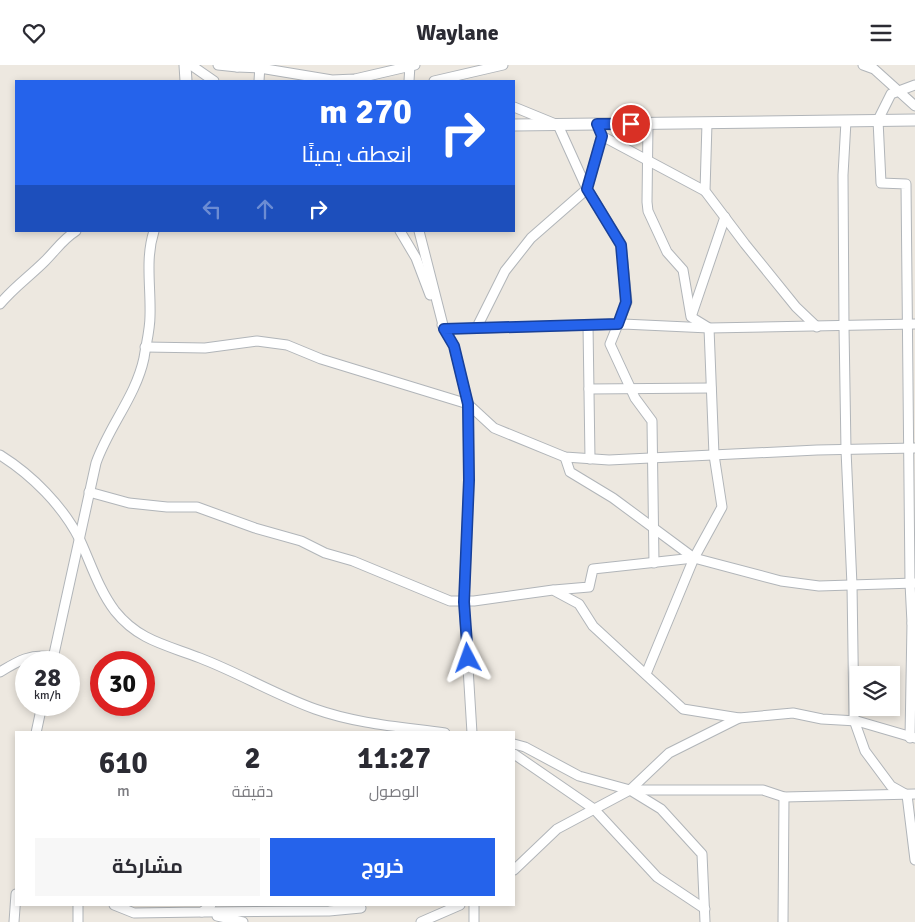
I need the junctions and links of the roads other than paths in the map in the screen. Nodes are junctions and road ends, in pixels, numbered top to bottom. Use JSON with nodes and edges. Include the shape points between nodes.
{"nodes":[{"id":1,"x":185,"y":65,"type":"edge"},
{"id":2,"x":191,"y":65,"type":"edge"},
{"id":3,"x":218,"y":65,"type":"edge"},
{"id":4,"x":412,"y":65,"type":"edge"},
{"id":5,"x":503,"y":65,"type":"edge"},
{"id":6,"x":863,"y":65,"type":"edge"},
{"id":7,"x":240,"y":66,"type":"edge"},
{"id":8,"x":260,"y":67,"type":"edge"},
{"id":9,"x":186,"y":80,"type":"edge"},
{"id":10,"x":213,"y":80,"type":"edge"},
{"id":11,"x":259,"y":80,"type":"edge"},
{"id":12,"x":325,"y":80,"type":"edge"},
{"id":13,"x":342,"y":80,"type":"edge"},
{"id":14,"x":409,"y":80,"type":"edge"},
{"id":15,"x":438,"y":80,"type":"edge"},
{"id":16,"x":915,"y":85,"type":"edge"},
{"id":17,"x":900,"y":91,"type":"junction"},
{"id":18,"x":915,"y":106,"type":"edge"},
{"id":19,"x":515,"y":107,"type":"edge"},
{"id":20,"x":878,"y":120,"type":"junction"},
{"id":21,"x":915,"y":120,"type":"edge"},
{"id":22,"x":846,"y":121,"type":"junction"},
{"id":23,"x":706,"y":123,"type":"junction"},
{"id":24,"x":597,"y":124,"type":"junction"},
{"id":25,"x":648,"y":124,"type":"junction"},
{"id":26,"x":515,"y":125,"type":"edge"},
{"id":27,"x":558,"y":125,"type":"junction"},
{"id":28,"x":602,"y":136,"type":"junction"},
{"id":29,"x":647,"y":161,"type":"junction"},
{"id":30,"x":587,"y":189,"type":"junction"},
{"id":31,"x":705,"y":191,"type":"junction"},
{"id":32,"x":724,"y":217,"type":"junction"},
{"id":33,"x":74,"y":232,"type":"edge"},
{"id":34,"x":154,"y":232,"type":"edge"},
{"id":35,"x":401,"y":232,"type":"edge"},
{"id":36,"x":419,"y":232,"type":"edge"},
{"id":37,"x":0,"y":304,"type":"edge"},
{"id":38,"x":691,"y":317,"type":"junction"},
{"id":39,"x":618,"y":324,"type":"junction"},
{"id":40,"x":911,"y":324,"type":"edge"},
{"id":41,"x":588,"y":325,"type":"junction"},
{"id":42,"x":477,"y":327,"type":"junction"},
{"id":43,"x":817,"y":327,"type":"junction"},
{"id":44,"x":844,"y":327,"type":"junction"},
{"id":45,"x":708,"y":328,"type":"junction"},
{"id":46,"x":444,"y":329,"type":"junction"},
{"id":47,"x":145,"y":347,"type":"junction"},
{"id":48,"x":711,"y":388,"type":"junction"},
{"id":49,"x":589,"y":389,"type":"junction"},
{"id":50,"x":631,"y":389,"type":"junction"},
{"id":51,"x":468,"y":404,"type":"junction"},
{"id":52,"x":912,"y":448,"type":"edge"},
{"id":53,"x":846,"y":450,"type":"junction"},
{"id":54,"x":0,"y":455,"type":"edge"},
{"id":55,"x":714,"y":455,"type":"junction"},
{"id":56,"x":565,"y":457,"type":"junction"},
{"id":57,"x":653,"y":458,"type":"junction"},
{"id":58,"x":590,"y":459,"type":"junction"},
{"id":59,"x":89,"y":492,"type":"junction"},
{"id":60,"x":654,"y":527,"type":"junction"},
{"id":61,"x":79,"y":538,"type":"junction"},
{"id":62,"x":694,"y":558,"type":"junction"},
{"id":63,"x":654,"y":563,"type":"junction"},
{"id":64,"x":913,"y":583,"type":"edge"},
{"id":65,"x":852,"y":585,"type":"junction"},
{"id":66,"x":553,"y":590,"type":"junction"},
{"id":67,"x":464,"y":602,"type":"junction"},
{"id":68,"x":914,"y":623,"type":"edge"},
{"id":69,"x":54,"y":651,"type":"edge"},
{"id":70,"x":15,"y":663,"type":"edge"},
{"id":71,"x":0,"y":672,"type":"edge"},
{"id":72,"x":646,"y":675,"type":"junction"},
{"id":73,"x":40,"y":716,"type":"edge"},
{"id":74,"x":739,"y":718,"type":"junction"},
{"id":75,"x":854,"y":720,"type":"junction"},
{"id":76,"x":36,"y":731,"type":"edge"},
{"id":77,"x":429,"y":731,"type":"edge"},
{"id":78,"x":472,"y":731,"type":"edge"},
{"id":79,"x":913,"y":738,"type":"edge"},
{"id":80,"x":515,"y":744,"type":"edge"},
{"id":81,"x":515,"y":755,"type":"edge"},
{"id":82,"x":630,"y":790,"type":"junction"},
{"id":83,"x":911,"y":794,"type":"edge"},
{"id":84,"x":784,"y":797,"type":"junction"},
{"id":85,"x":594,"y":809,"type":"junction"},
{"id":86,"x":915,"y":860,"type":"edge"},
{"id":87,"x":515,"y":869,"type":"edge"},
{"id":88,"x":15,"y":906,"type":"edge"},
{"id":89,"x":78,"y":906,"type":"edge"},
{"id":90,"x":116,"y":906,"type":"edge"},
{"id":91,"x":210,"y":906,"type":"edge"},
{"id":92,"x":458,"y":906,"type":"edge"},
{"id":93,"x":474,"y":906,"type":"edge"},
{"id":94,"x":362,"y":908,"type":"dead end"},
{"id":95,"x":705,"y":909,"type":"junction"},
{"id":96,"x":202,"y":912,"type":"junction"},
{"id":97,"x":14,"y":922,"type":"edge"},
{"id":98,"x":78,"y":922,"type":"edge"},
{"id":99,"x":243,"y":922,"type":"edge"},
{"id":100,"x":421,"y":922,"type":"edge"},
{"id":101,"x":474,"y":922,"type":"edge"},
{"id":102,"x":705,"y":922,"type":"edge"},
{"id":103,"x":783,"y":922,"type":"edge"}],
"edges":[{"from":1,"to":9,"type":"street"},
{"from":2,"to":10,"type":"street"},
{"from":3,"to":7,"type":"street"},
{"from":4,"to":13,"type":"street"},
{"from":4,"to":14,"type":"street"},
{"from":5,"to":15,"type":"street"},
{"from":6,"to":17,"type":"street","via":[[874,69]]},
{"from":7,"to":8,"type":"street"},
{"from":8,"to":11,"type":"street"},
{"from":8,"to":12,"type":"street"},
{"from":16,"to":17,"type":"street"},
{"from":17,"to":18,"type":"street"},
{"from":17,"to":20,"type":"street","via":[[891,94]]},
{"from":19,"to":27,"type":"street"},
{"from":20,"to":21,"type":"street"},
{"from":20,"to":22,"type":"street"},
{"from":20,"to":40,"type":"street","via":[[881,183],[906,184]]},
{"from":22,"to":23,"type":"street"},
{"from":22,"to":44,"type":"street"},
{"from":23,"to":25,"type":"street"},
{"from":23,"to":31,"type":"street"},
{"from":24,"to":25,"type":"street"},
{"from":24,"to":27,"type":"street"},
{"from":24,"to":28,"type":"street"},
{"from":25,"to":29,"type":"street"},
{"from":26,"to":27,"type":"street"},
{"from":27,"to":30,"type":"street"},
{"from":28,"to":29,"type":"street"},
{"from":28,"to":30,"type":"street"},
{"from":29,"to":31,"type":"street"},
{"from":29,"to":38,"type":"street","via":[[648,211],[667,252],[683,270]]},
{"from":30,"to":39,"type":"street","via":[[621,245],[626,302]]},
{"from":30,"to":42,"type":"street","via":[[531,238],[505,271]]},
{"from":31,"to":32,"type":"street"},
{"from":32,"to":38,"type":"street"},
{"from":32,"to":43,"type":"street","via":[[796,307]]},
{"from":33,"to":37,"type":"street"},
{"from":34,"to":47,"type":"street","via":[[149,256],[150,316]]},
{"from":35,"to":46,"type":"street","via":[[416,259]]},
{"from":36,"to":46,"type":"street"},
{"from":38,"to":45,"type":"street"},
{"from":39,"to":41,"type":"street"},
{"from":39,"to":45,"type":"street"},
{"from":39,"to":50,"type":"street","via":[[610,344]]},
{"from":40,"to":44,"type":"street"},
{"from":40,"to":52,"type":"street"},
{"from":41,"to":42,"type":"street"},
{"from":41,"to":49,"type":"street"},
{"from":42,"to":46,"type":"street"},
{"from":43,"to":44,"type":"street"},
{"from":43,"to":45,"type":"street"},
{"from":44,"to":53,"type":"street"},
{"from":45,"to":48,"type":"street"},
{"from":46,"to":51,"type":"street","via":[[454,346]]},
{"from":47,"to":51,"type":"street","via":[[205,348],[258,341],[287,345],[321,359]]},
{"from":47,"to":59,"type":"street","via":[[134,386],[100,451]]},
{"from":48,"to":50,"type":"street"},
{"from":48,"to":55,"type":"street"},
{"from":49,"to":50,"type":"street"},
{"from":49,"to":58,"type":"street"},
{"from":50,"to":57,"type":"street","via":[[652,421]]},
{"from":51,"to":56,"type":"street","via":[[494,428]]},
{"from":51,"to":67,"type":"street","via":[[469,480]]},
{"from":52,"to":53,"type":"street"},
{"from":52,"to":64,"type":"street"},
{"from":53,"to":55,"type":"street"},
{"from":53,"to":65,"type":"street"},
{"from":54,"to":61,"type":"street","via":[[40,487]]},
{"from":55,"to":57,"type":"street"},
{"from":55,"to":62,"type":"street","via":[[722,507]]},
{"from":56,"to":58,"type":"street"},
{"from":56,"to":60,"type":"street","via":[[570,472]]},
{"from":57,"to":58,"type":"street"},
{"from":57,"to":60,"type":"street"},
{"from":59,"to":61,"type":"street"},
{"from":59,"to":67,"type":"street","via":[[129,503],[197,507],[301,541],[450,601]]},
{"from":60,"to":62,"type":"street"},
{"from":60,"to":63,"type":"street"},
{"from":61,"to":69,"type":"street"},
{"from":61,"to":77,"type":"street","via":[[110,604],[132,628],[149,639],[200,657],[316,709],[378,725]]},
{"from":62,"to":63,"type":"street"},
{"from":62,"to":65,"type":"street","via":[[781,581],[819,586]]},
{"from":62,"to":72,"type":"street"},
{"from":63,"to":66,"type":"street","via":[[593,569],[589,587]]},
{"from":64,"to":65,"type":"street"},
{"from":64,"to":68,"type":"street"},
{"from":65,"to":75,"type":"street"},
{"from":66,"to":67,"type":"street"},
{"from":66,"to":72,"type":"street","via":[[579,604],[593,626]]},
{"from":67,"to":78,"type":"street"},
{"from":68,"to":79,"type":"street"},
{"from":70,"to":71,"type":"street"},
{"from":72,"to":74,"type":"street","via":[[683,709]]},
{"from":73,"to":76,"type":"street"},
{"from":74,"to":75,"type":"street","via":[[793,713],[822,719]]},
{"from":74,"to":82,"type":"street","via":[[670,753]]},
{"from":75,"to":79,"type":"street"},
{"from":75,"to":83,"type":"street","via":[[865,751],[891,786]]},
{"from":80,"to":82,"type":"street","via":[[579,776]]},
{"from":81,"to":85,"type":"street"},
{"from":82,"to":84,"type":"street","via":[[763,790]]},
{"from":82,"to":85,"type":"street"},
{"from":82,"to":95,"type":"street","via":[[661,809],[702,854]]},
{"from":83,"to":84,"type":"street"},
{"from":83,"to":86,"type":"street"},
{"from":84,"to":103,"type":"street"},
{"from":85,"to":87,"type":"street","via":[[557,829]]},
{"from":85,"to":95,"type":"street","via":[[657,877]]},
{"from":88,"to":97,"type":"street"},
{"from":89,"to":98,"type":"street"},
{"from":90,"to":96,"type":"street","via":[[134,913]]},
{"from":91,"to":96,"type":"street"},
{"from":92,"to":100,"type":"street"},
{"from":93,"to":101,"type":"street"},
{"from":94,"to":96,"type":"street"},
{"from":95,"to":102,"type":"street"},
{"from":96,"to":99,"type":"street"}]}
